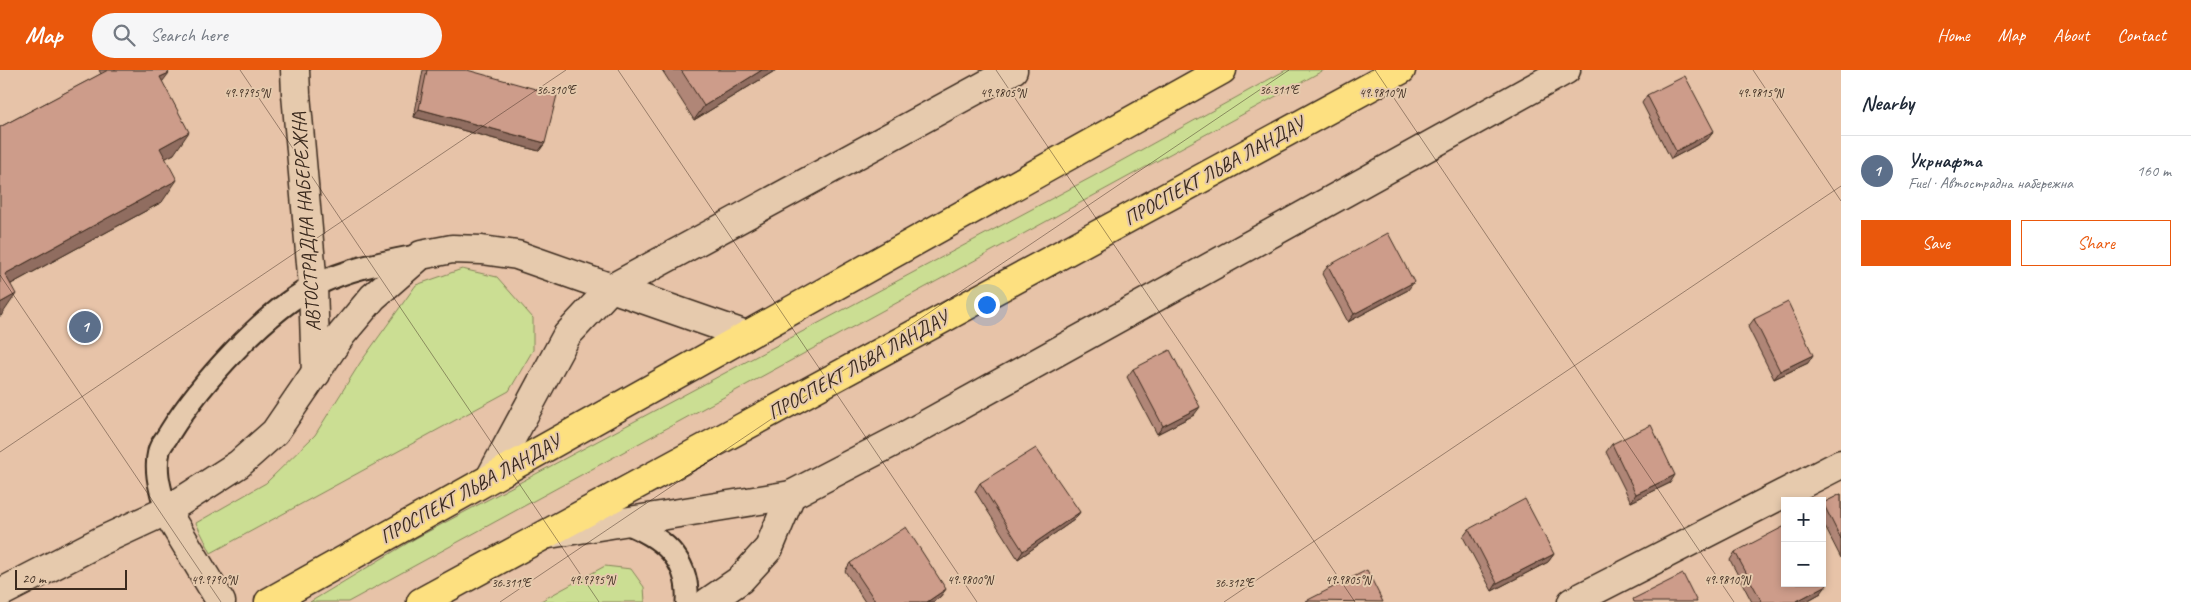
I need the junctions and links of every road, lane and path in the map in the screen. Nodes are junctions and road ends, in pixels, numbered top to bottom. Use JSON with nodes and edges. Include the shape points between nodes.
{"nodes":[{"id":1,"x":296,"y":70,"type":"edge"},
{"id":2,"x":1013,"y":70,"type":"edge"},
{"id":3,"x":1222,"y":70,"type":"edge"},
{"id":4,"x":1401,"y":70,"type":"edge"},
{"id":5,"x":1566,"y":70,"type":"edge"},
{"id":6,"x":421,"y":255,"type":"junction"},
{"id":7,"x":313,"y":286,"type":"junction"},
{"id":8,"x":610,"y":289,"type":"junction"},
{"id":9,"x":746,"y":335,"type":"junction"},
{"id":10,"x":316,"y":374,"type":"junction"},
{"id":11,"x":1841,"y":464,"type":"edge"},
{"id":12,"x":490,"y":478,"type":"junction"},
{"id":13,"x":791,"y":495,"type":"junction"},
{"id":14,"x":166,"y":511,"type":"junction"},
{"id":15,"x":623,"y":522,"type":"junction"},
{"id":16,"x":545,"y":535,"type":"junction"},
{"id":17,"x":2,"y":592,"type":"edge"},
{"id":18,"x":221,"y":602,"type":"edge"},
{"id":19,"x":269,"y":602,"type":"edge"},
{"id":20,"x":421,"y":602,"type":"edge"},
{"id":21,"x":687,"y":602,"type":"edge"},
{"id":22,"x":708,"y":602,"type":"edge"},
{"id":23,"x":1572,"y":602,"type":"edge"}],
"edges":[{"from":1,"to":7,"type":"street","name":"АВТОСТРАДНА НАБЕРЕЖНА"},
{"from":2,"to":8,"type":"street"},
{"from":3,"to":9,"type":"main road","name":"ПРОСПЕКТ ЛЬВА ЛАНДАУ"},
{"from":4,"to":16,"type":"main road","name":"ПРОСПЕКТ ЛЬВА ЛАНДАУ"},
{"from":5,"to":13,"type":"street","via":[[903,437]]},
{"from":6,"to":7,"type":"lane","via":[[364,266]]},
{"from":6,"to":8,"type":"street","via":[[452,249],[517,254]]},
{"from":6,"to":10,"type":"street","via":[[373,297],[342,334]]},
{"from":7,"to":10,"type":"street","name":"АВТОСТРАДНА НАБЕРЕЖНА"},
{"from":7,"to":14,"type":"lane","via":[[280,309],[235,350],[186,406],[159,450],[157,476]]},
{"from":8,"to":9,"type":"street"},
{"from":8,"to":12,"type":"street","via":[[567,335]]},
{"from":9,"to":12,"type":"main road","name":"ПРОСПЕКТ ЛЬВА ЛАНДАУ"},
{"from":10,"to":14,"type":"street","via":[[275,432],[239,464]]},
{"from":11,"to":23,"type":"street"},
{"from":12,"to":19,"type":"main road","name":"ПРОСПЕКТ ЛЬВА ЛАНДАУ"},
{"from":13,"to":15,"type":"street"},
{"from":13,"to":22,"type":"street","via":[[769,548],[740,580]]},
{"from":14,"to":17,"type":"street"},
{"from":14,"to":18,"type":"street"},
{"from":15,"to":16,"type":"street"},
{"from":15,"to":21,"type":"lane","via":[[645,530],[674,554],[683,569]]},
{"from":16,"to":20,"type":"main road","name":"ПРОСПЕКТ ЛЬВА ЛАНДАУ"}]}
